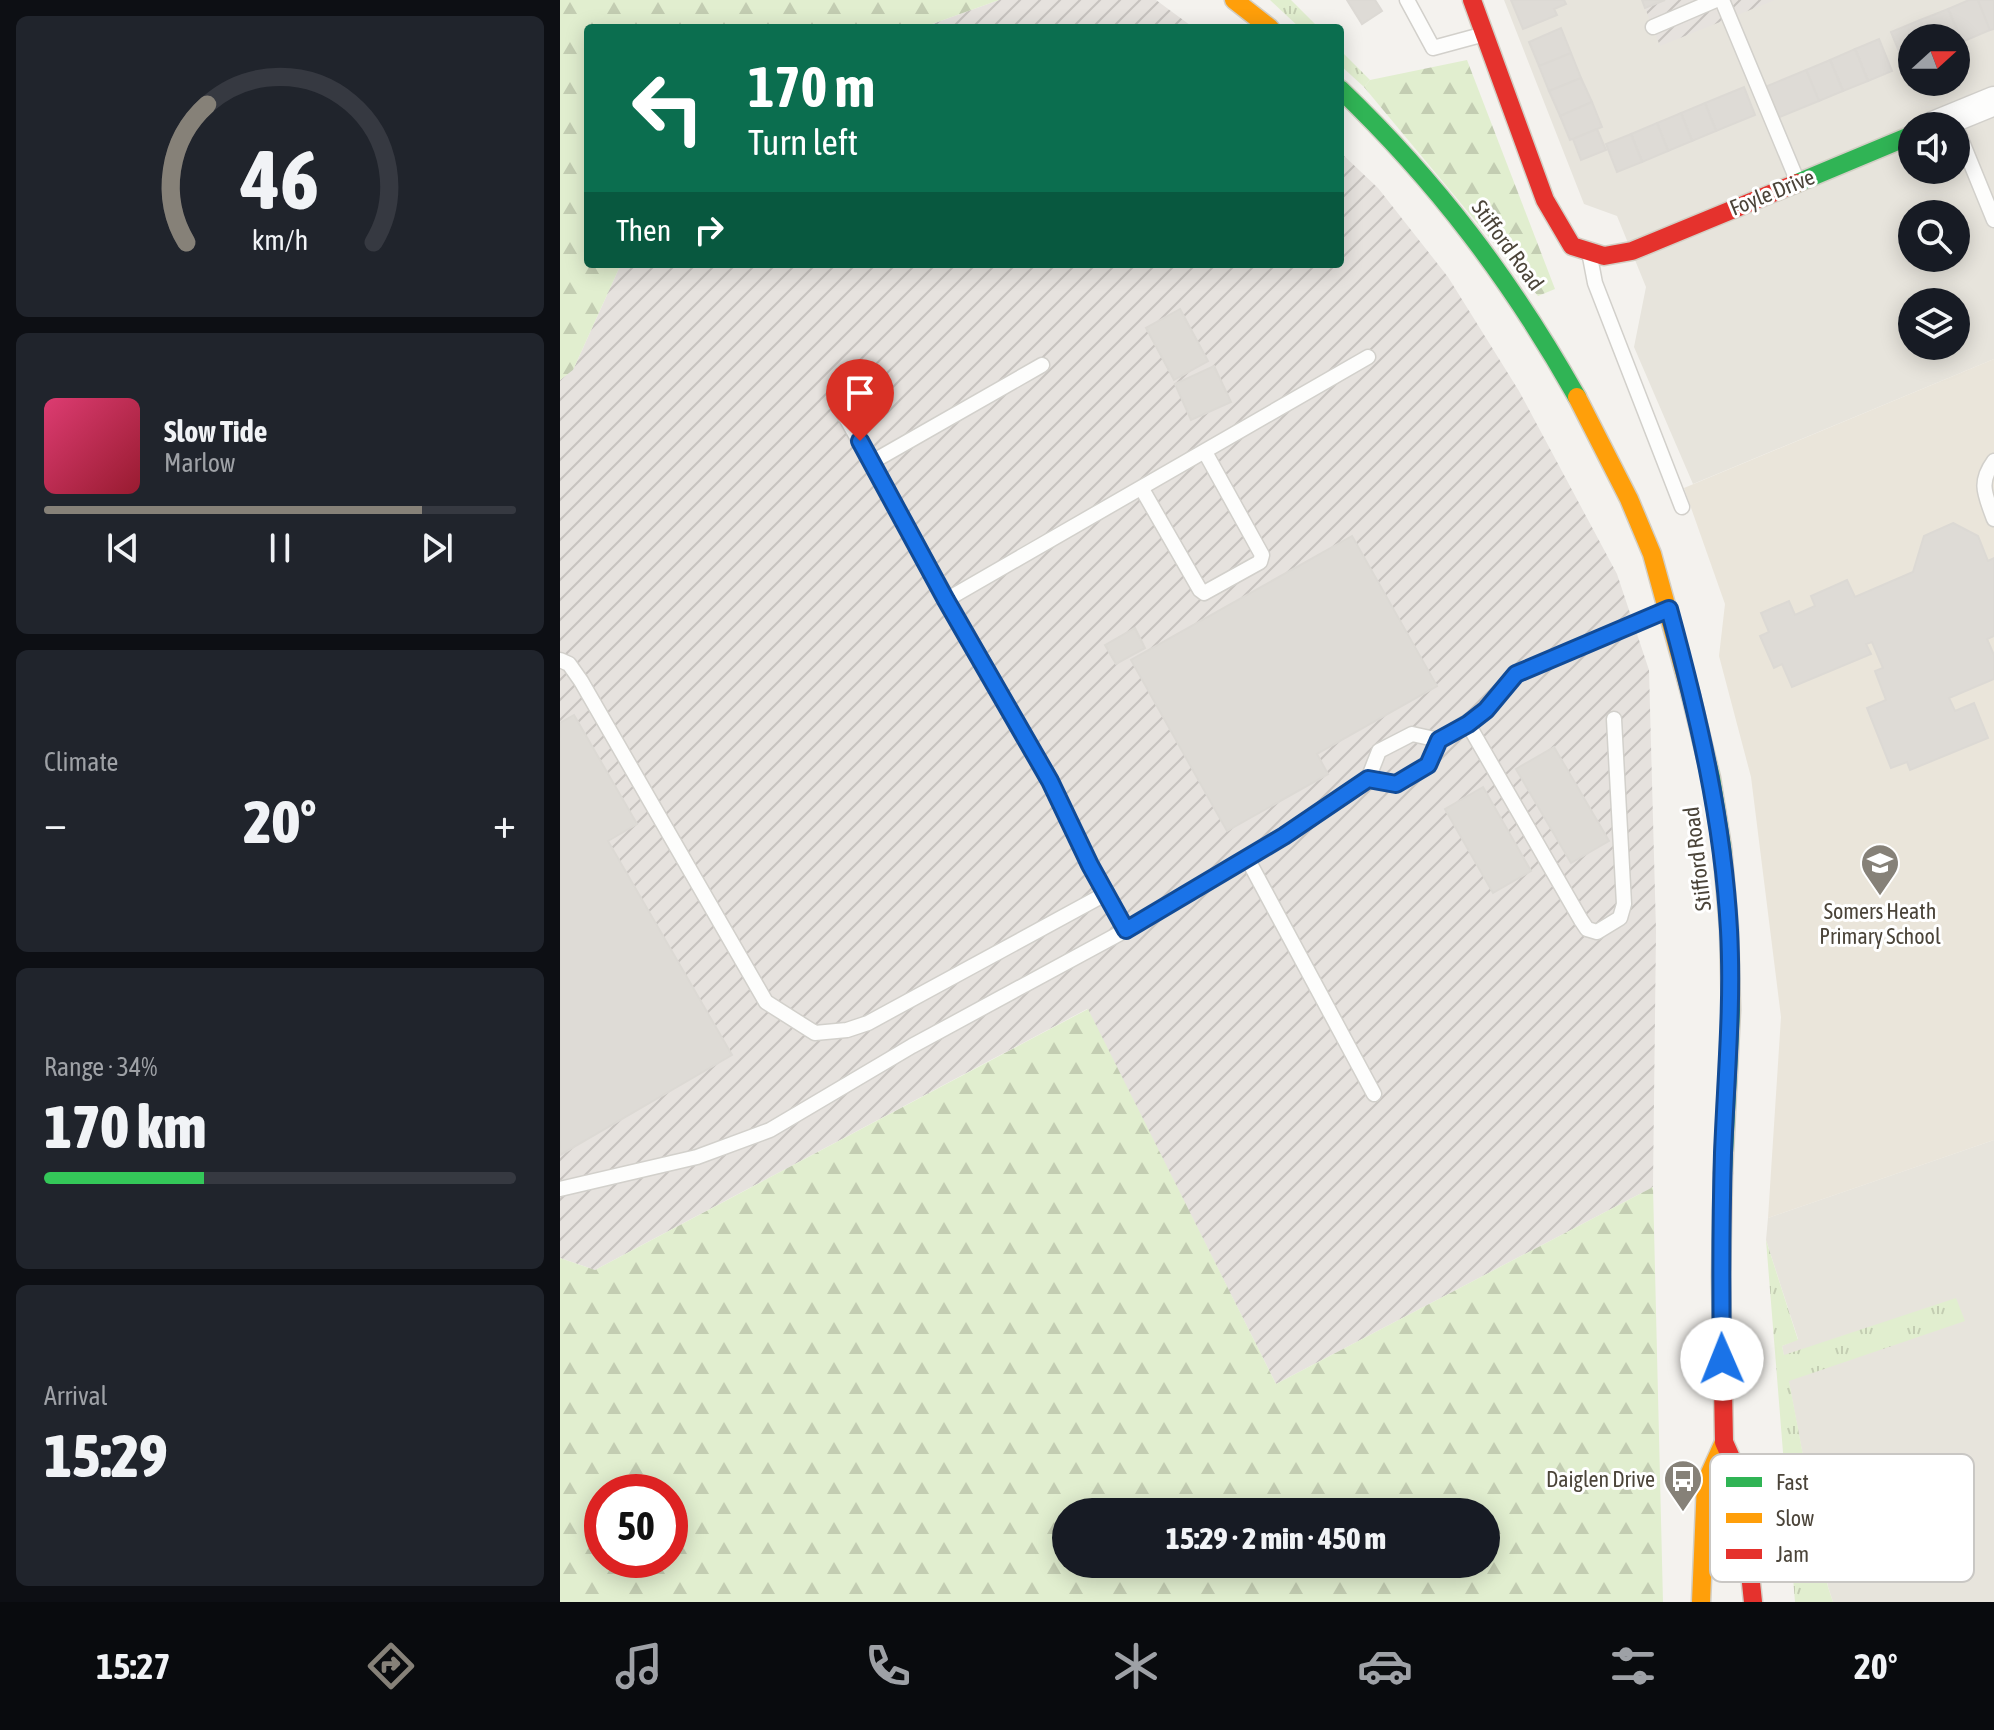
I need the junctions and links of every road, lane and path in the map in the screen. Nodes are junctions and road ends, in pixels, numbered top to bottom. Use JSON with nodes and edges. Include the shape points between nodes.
{"nodes":[{"id":1,"x":1234,"y":0,"type":"edge"},
{"id":2,"x":1407,"y":0,"type":"edge"},
{"id":3,"x":1472,"y":0,"type":"edge"},
{"id":4,"x":1719,"y":0,"type":"edge"},
{"id":5,"x":1265,"y":24,"type":"edge"},
{"id":6,"x":1653,"y":27,"type":"dead end"},
{"id":7,"x":1484,"y":34,"type":"junction"},
{"id":8,"x":1344,"y":93,"type":"edge"},
{"id":9,"x":1994,"y":101,"type":"edge"},
{"id":10,"x":1970,"y":113,"type":"edge"},
{"id":11,"x":1898,"y":141,"type":"edge"},
{"id":12,"x":1970,"y":169,"type":"edge"},
{"id":13,"x":1798,"y":182,"type":"junction"},
{"id":14,"x":1994,"y":220,"type":"edge"},
{"id":15,"x":1589,"y":253,"type":"junction"},
{"id":16,"x":1368,"y":357,"type":"dead end"},
{"id":17,"x":1042,"y":365,"type":"dead end"},
{"id":18,"x":835,"y":398,"type":"dead end"},
{"id":19,"x":1205,"y":452,"type":"junction"},
{"id":20,"x":1994,"y":461,"type":"edge"},
{"id":21,"x":872,"y":462,"type":"junction"},
{"id":22,"x":1142,"y":489,"type":"junction"},
{"id":23,"x":1682,"y":507,"type":"dead end"},
{"id":24,"x":1994,"y":519,"type":"edge"},
{"id":25,"x":946,"y":600,"type":"junction"},
{"id":26,"x":1669,"y":609,"type":"junction"},
{"id":27,"x":560,"y":660,"type":"edge"},
{"id":28,"x":1614,"y":719,"type":"dead end"},
{"id":29,"x":1468,"y":724,"type":"junction"},
{"id":30,"x":1439,"y":740,"type":"junction"},
{"id":31,"x":1368,"y":779,"type":"junction"},
{"id":32,"x":1247,"y":858,"type":"junction"},
{"id":33,"x":1107,"y":893,"type":"junction"},
{"id":34,"x":1126,"y":930,"type":"junction"},
{"id":35,"x":1374,"y":1094,"type":"dead end"},
{"id":36,"x":560,"y":1189,"type":"edge"},
{"id":37,"x":1724,"y":1442,"type":"junction"},
{"id":38,"x":1719,"y":1454,"type":"edge"},
{"id":39,"x":1729,"y":1454,"type":"edge"},
{"id":40,"x":1710,"y":1473,"type":"edge"},
{"id":41,"x":1751,"y":1582,"type":"edge"},
{"id":42,"x":1701,"y":1602,"type":"edge"},
{"id":43,"x":1753,"y":1602,"type":"edge"}],
"edges":[{"from":1,"to":5,"type":"main road"},
{"from":2,"to":7,"type":"lane","via":[[1433,48]]},
{"from":3,"to":7,"type":"main road"},
{"from":4,"to":6,"type":"lane"},
{"from":4,"to":13,"type":"lane"},
{"from":7,"to":15,"type":"main road","via":[[1545,200],[1572,246]]},
{"from":8,"to":26,"type":"main road","name":"Stifford Road","via":[[1438,191],[1541,333],[1629,499]]},
{"from":9,"to":10,"type":"street"},
{"from":11,"to":13,"type":"main road","name":"Foyle Drive"},
{"from":12,"to":14,"type":"lane"},
{"from":13,"to":15,"type":"main road","name":"Foyle Drive","via":[[1632,251]]},
{"from":15,"to":23,"type":"lane","via":[[1595,283]]},
{"from":16,"to":19,"type":"lane"},
{"from":17,"to":21,"type":"lane"},
{"from":18,"to":21,"type":"lane"},
{"from":19,"to":22,"type":"lane"},
{"from":19,"to":22,"type":"lane","via":[[1262,555],[1247,570],[1208,592],[1200,590]]},
{"from":20,"to":24,"type":"lane","via":[[1984,474]]},
{"from":21,"to":25,"type":"lane"},
{"from":22,"to":25,"type":"lane"},
{"from":25,"to":33,"type":"lane"},
{"from":26,"to":29,"type":"lane","via":[[1516,674]]},
{"from":26,"to":37,"type":"main road","name":"Stifford Road","via":[[1711,778],[1729,928],[1721,1277]]},
{"from":27,"to":33,"type":"lane","via":[[581,681],[766,1002],[815,1033],[868,1023]]},
{"from":28,"to":29,"type":"lane","via":[[1624,904],[1620,918],[1597,932],[1581,920]]},
{"from":29,"to":30,"type":"lane"},
{"from":30,"to":31,"type":"lane","via":[[1428,765],[1396,784]]},
{"from":30,"to":31,"type":"lane","via":[[1412,734],[1379,751]]},
{"from":31,"to":32,"type":"lane"},
{"from":32,"to":34,"type":"lane"},
{"from":32,"to":35,"type":"lane"},
{"from":33,"to":34,"type":"lane"},
{"from":34,"to":36,"type":"lane","via":[[770,1130],[697,1157]]},
{"from":37,"to":38,"type":"main road","name":"Stifford Road"},
{"from":37,"to":39,"type":"main road","name":"Stifford Road"},
{"from":40,"to":42,"type":"main road","name":"Stifford Road"},
{"from":41,"to":43,"type":"main road","name":"Stifford Road"}]}
